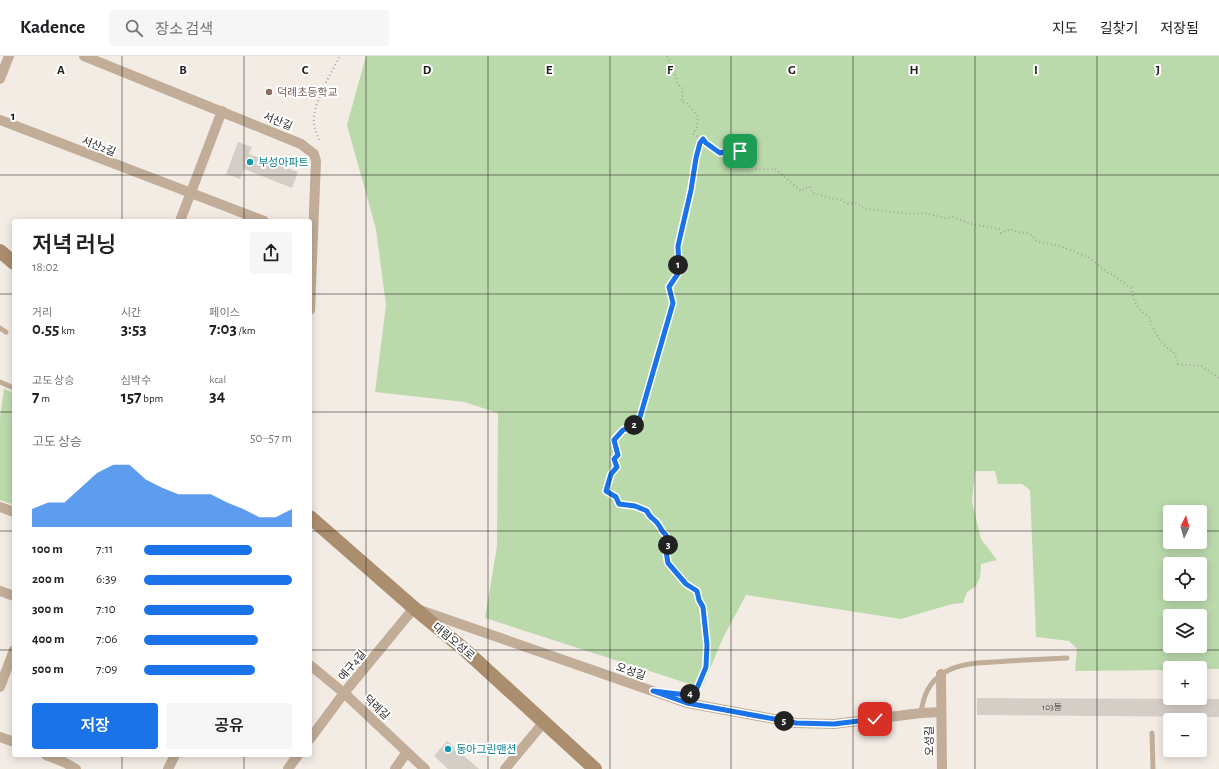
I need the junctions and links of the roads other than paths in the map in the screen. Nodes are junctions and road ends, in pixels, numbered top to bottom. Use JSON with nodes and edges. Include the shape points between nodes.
{"nodes":[{"id":1,"x":9,"y":56,"type":"edge"},
{"id":2,"x":84,"y":56,"type":"edge"},
{"id":3,"x":1,"y":73,"type":"edge"},
{"id":4,"x":222,"y":111,"type":"junction"},
{"id":5,"x":0,"y":120,"type":"edge"},
{"id":6,"x":190,"y":194,"type":"junction"},
{"id":7,"x":181,"y":219,"type":"edge"},
{"id":8,"x":259,"y":219,"type":"edge"},
{"id":9,"x":312,"y":223,"type":"edge"},
{"id":10,"x":0,"y":251,"type":"edge"},
{"id":11,"x":12,"y":261,"type":"edge"},
{"id":12,"x":0,"y":328,"type":"edge"},
{"id":13,"x":6,"y":332,"type":"dead end"},
{"id":14,"x":0,"y":382,"type":"edge"},
{"id":15,"x":12,"y":387,"type":"edge"},
{"id":16,"x":0,"y":507,"type":"edge"},
{"id":17,"x":12,"y":511,"type":"edge"},
{"id":18,"x":312,"y":519,"type":"edge"},
{"id":19,"x":0,"y":591,"type":"edge"},
{"id":20,"x":12,"y":595,"type":"edge"},
{"id":21,"x":414,"y":608,"type":"junction"},
{"id":22,"x":12,"y":655,"type":"edge"},
{"id":23,"x":1066,"y":658,"type":"dead end"},
{"id":24,"x":312,"y":667,"type":"edge"},
{"id":25,"x":941,"y":674,"type":"junction"},
{"id":26,"x":0,"y":687,"type":"edge"},
{"id":27,"x":344,"y":693,"type":"junction"},
{"id":28,"x":941,"y":712,"type":"junction"},
{"id":29,"x":921,"y":713,"type":"junction"},
{"id":30,"x":544,"y":722,"type":"junction"},
{"id":31,"x":1152,"y":733,"type":"dead end"},
{"id":32,"x":312,"y":736,"type":"edge"},
{"id":33,"x":0,"y":737,"type":"edge"},
{"id":34,"x":12,"y":741,"type":"edge"},
{"id":35,"x":407,"y":752,"type":"junction"},
{"id":36,"x":51,"y":757,"type":"edge"},
{"id":37,"x":174,"y":757,"type":"edge"},
{"id":38,"x":297,"y":757,"type":"edge"},
{"id":39,"x":64,"y":762,"type":"edge"},
{"id":40,"x":76,"y":769,"type":"edge"},
{"id":41,"x":168,"y":769,"type":"edge"},
{"id":42,"x":288,"y":769,"type":"edge"},
{"id":43,"x":395,"y":769,"type":"edge"},
{"id":44,"x":425,"y":769,"type":"edge"},
{"id":45,"x":505,"y":769,"type":"edge"},
{"id":46,"x":595,"y":769,"type":"edge"},
{"id":47,"x":942,"y":769,"type":"edge"},
{"id":48,"x":1153,"y":769,"type":"edge"}],
"edges":[{"from":1,"to":3,"type":"street"},
{"from":2,"to":4,"type":"street","name":"서산길"},
{"from":4,"to":6,"type":"street"},
{"from":4,"to":9,"type":"street","name":"서산길","via":[[302,144],[314,154],[316,161]]},
{"from":5,"to":6,"type":"street","name":"서산2길"},
{"from":6,"to":7,"type":"street"},
{"from":6,"to":8,"type":"street","name":"서산2길"},
{"from":10,"to":11,"type":"street"},
{"from":12,"to":13,"type":"lane"},
{"from":14,"to":15,"type":"lane"},
{"from":16,"to":17,"type":"street"},
{"from":18,"to":21,"type":"street","name":"대림오성로"},
{"from":19,"to":20,"type":"street"},
{"from":21,"to":27,"type":"street","name":"예구4길"},
{"from":21,"to":29,"type":"street","name":"오성길","via":[[687,703],[796,723],[834,724]]},
{"from":21,"to":30,"type":"street","name":"대림오성로","via":[[465,650]]},
{"from":22,"to":26,"type":"street"},
{"from":23,"to":25,"type":"lane","via":[[977,663],[960,666]]},
{"from":24,"to":27,"type":"street","name":"덕례길"},
{"from":25,"to":28,"type":"street","name":"오성길"},
{"from":25,"to":29,"type":"lane","via":[[926,690]]},
{"from":27,"to":32,"type":"street","name":"예구4길"},
{"from":27,"to":35,"type":"street","name":"덕례길"},
{"from":28,"to":29,"type":"street","name":"오성길"},
{"from":28,"to":47,"type":"street","name":"오성길"},
{"from":30,"to":45,"type":"street"},
{"from":30,"to":46,"type":"street","name":"대림오성로"},
{"from":31,"to":48,"type":"lane"},
{"from":33,"to":34,"type":"street"},
{"from":35,"to":43,"type":"street"},
{"from":35,"to":44,"type":"street","name":"덕례길"},
{"from":36,"to":39,"type":"street"},
{"from":37,"to":41,"type":"street"},
{"from":38,"to":42,"type":"street"},
{"from":39,"to":40,"type":"street"}]}
